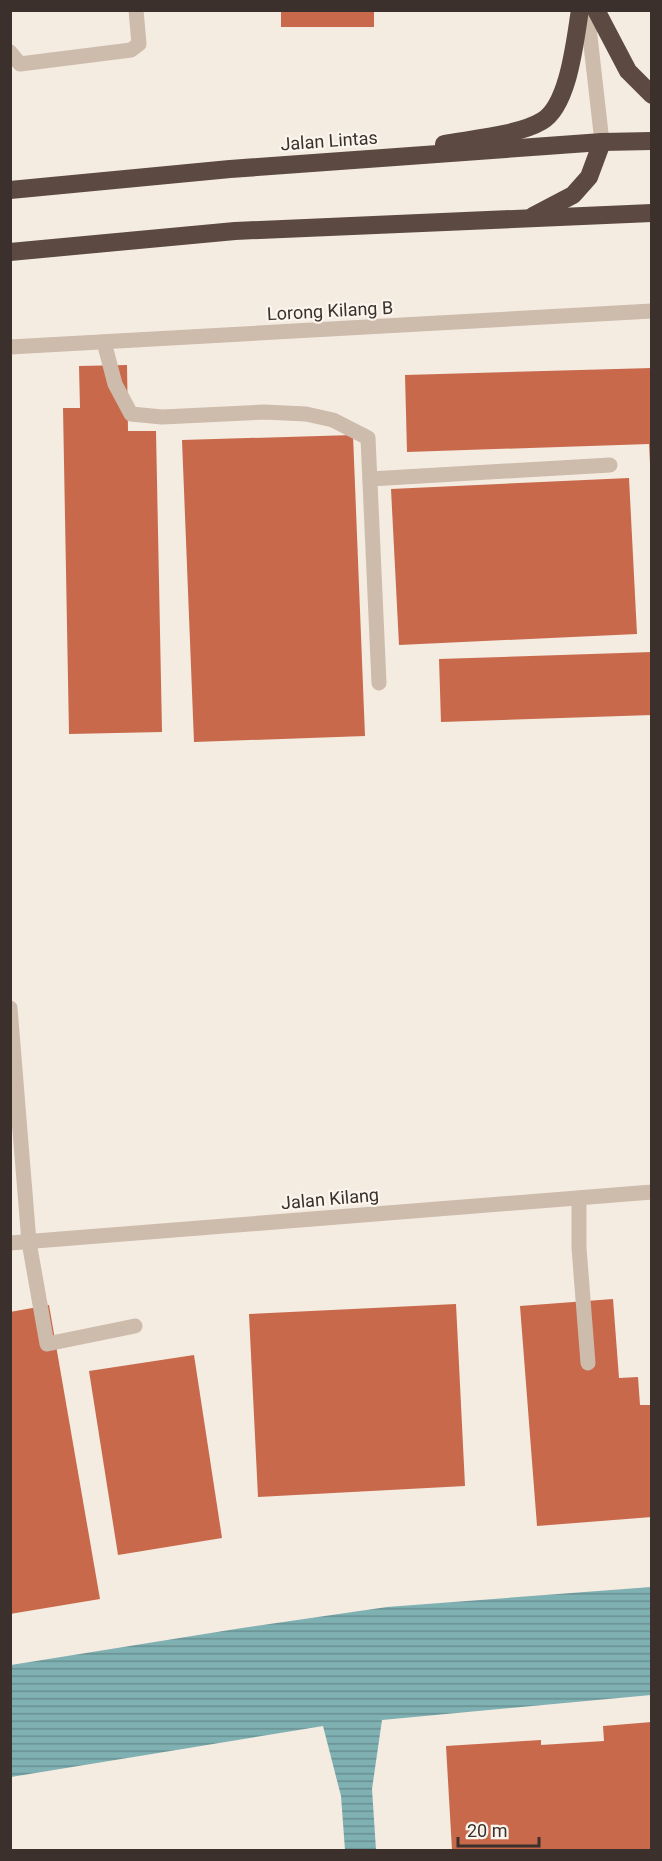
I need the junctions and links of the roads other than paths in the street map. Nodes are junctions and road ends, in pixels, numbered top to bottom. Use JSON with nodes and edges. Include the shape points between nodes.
{"nodes":[{"id":1,"x":136,"y":10,"type":"edge"},
{"id":2,"x":580,"y":10,"type":"edge"},
{"id":3,"x":587,"y":10,"type":"edge"},
{"id":4,"x":596,"y":10,"type":"edge"},
{"id":5,"x":10,"y":52,"type":"edge"},
{"id":6,"x":651,"y":95,"type":"edge"},
{"id":7,"x":651,"y":141,"type":"edge"},
{"id":8,"x":602,"y":142,"type":"junction"},
{"id":9,"x":353,"y":160,"type":"junction"},
{"id":10,"x":10,"y":190,"type":"edge"},
{"id":11,"x":651,"y":213,"type":"edge"},
{"id":12,"x":530,"y":218,"type":"junction"},
{"id":13,"x":10,"y":252,"type":"edge"},
{"id":14,"x":651,"y":311,"type":"edge"},
{"id":15,"x":104,"y":342,"type":"junction"},
{"id":16,"x":10,"y":347,"type":"edge"},
{"id":17,"x":610,"y":465,"type":"dead end"},
{"id":18,"x":370,"y":478,"type":"junction"},
{"id":19,"x":379,"y":683,"type":"dead end"},
{"id":20,"x":10,"y":1008,"type":"edge"},
{"id":21,"x":16,"y":1140,"type":"edge"},
{"id":22,"x":651,"y":1192,"type":"edge"},
{"id":23,"x":579,"y":1198,"type":"junction"},
{"id":24,"x":29,"y":1242,"type":"junction"},
{"id":25,"x":10,"y":1243,"type":"edge"},
{"id":26,"x":135,"y":1326,"type":"dead end"},
{"id":27,"x":588,"y":1363,"type":"dead end"}],
"edges":[{"from":1,"to":5,"type":"street","via":[[139,44],[131,50],[20,64]]},
{"from":2,"to":9,"type":"highway","via":[[563,89],[555,108],[543,120],[523,129]]},
{"from":3,"to":8,"type":"street"},
{"from":4,"to":6,"type":"highway","via":[[628,71]]},
{"from":7,"to":8,"type":"highway","name":"Jalan Lintas"},
{"from":8,"to":9,"type":"highway","name":"Jalan Lintas"},
{"from":8,"to":12,"type":"highway","via":[[589,177],[573,195]]},
{"from":9,"to":10,"type":"highway","name":"Jalan Lintas"},
{"from":11,"to":12,"type":"highway"},
{"from":12,"to":13,"type":"highway","via":[[235,231]]},
{"from":14,"to":15,"type":"street","name":"Lorong Kilang B"},
{"from":15,"to":16,"type":"street","name":"Lorong Kilang B"},
{"from":15,"to":18,"type":"street","via":[[115,384],[131,414],[162,417],[264,412],[333,420],[368,438]]},
{"from":17,"to":18,"type":"street"},
{"from":18,"to":19,"type":"street"},
{"from":20,"to":21,"type":"street"},
{"from":21,"to":24,"type":"street"},
{"from":22,"to":23,"type":"street","name":"Jalan Kilang"},
{"from":23,"to":24,"type":"street","name":"Jalan Kilang"},
{"from":23,"to":27,"type":"street"},
{"from":24,"to":25,"type":"street","name":"Jalan Kilang"},
{"from":24,"to":26,"type":"street","via":[[47,1344]]}]}
